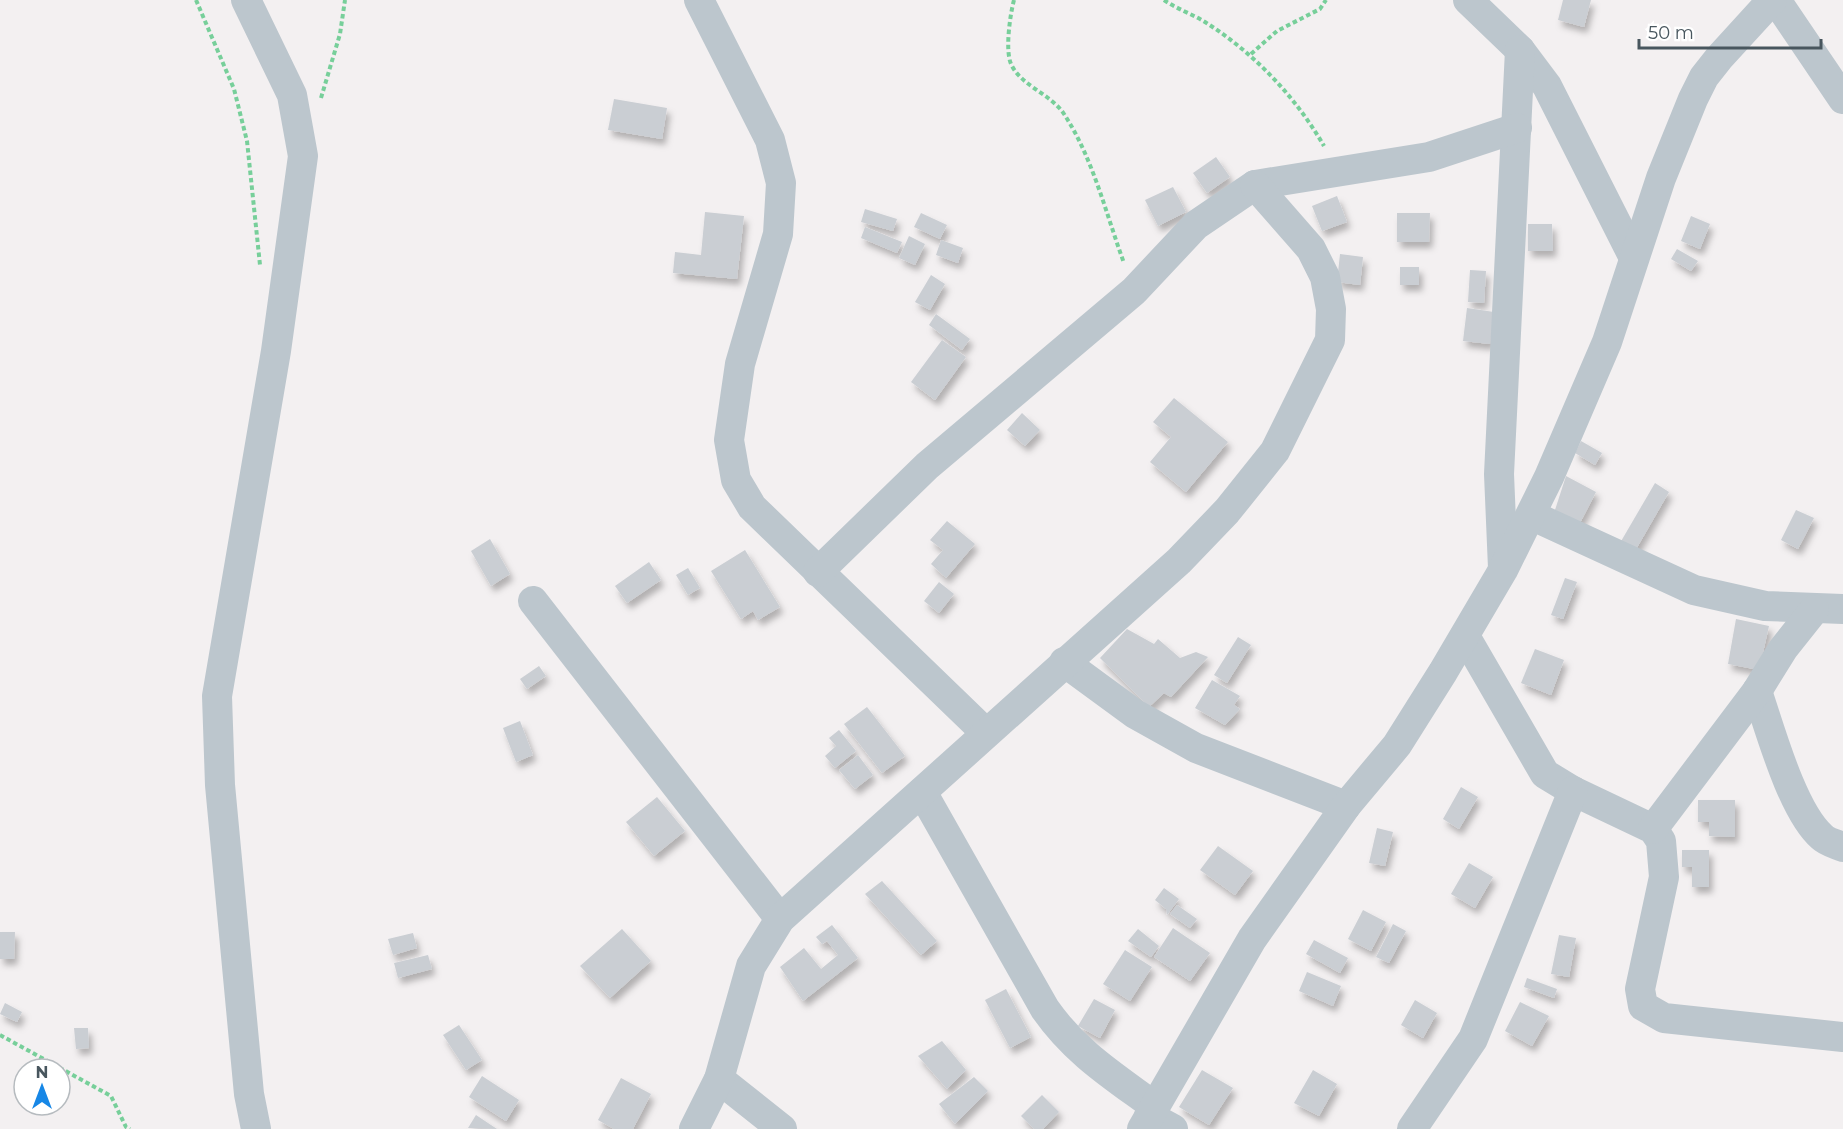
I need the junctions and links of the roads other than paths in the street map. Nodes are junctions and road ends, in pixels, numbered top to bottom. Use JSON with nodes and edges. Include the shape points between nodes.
{"nodes":[{"id":1,"x":246,"y":0,"type":"edge"},
{"id":2,"x":699,"y":0,"type":"edge"},
{"id":3,"x":1774,"y":0,"type":"edge"},
{"id":4,"x":1487,"y":6,"type":"edge"},
{"id":5,"x":1520,"y":50,"type":"junction"},
{"id":6,"x":1843,"y":99,"type":"edge"},
{"id":7,"x":1517,"y":128,"type":"junction"},
{"id":8,"x":1255,"y":185,"type":"junction"},
{"id":9,"x":1634,"y":258,"type":"junction"},
{"id":10,"x":1531,"y":515,"type":"junction"},
{"id":11,"x":1503,"y":570,"type":"junction"},
{"id":12,"x":818,"y":572,"type":"junction"},
{"id":13,"x":532,"y":601,"type":"dead end"},
{"id":14,"x":1829,"y":610,"type":"edge"},
{"id":15,"x":1465,"y":636,"type":"junction"},
{"id":16,"x":1064,"y":662,"type":"junction"},
{"id":17,"x":1757,"y":691,"type":"junction"},
{"id":18,"x":985,"y":732,"type":"junction"},
{"id":19,"x":1574,"y":791,"type":"junction"},
{"id":20,"x":922,"y":792,"type":"junction"},
{"id":21,"x":1346,"y":806,"type":"junction"},
{"id":22,"x":1653,"y":829,"type":"junction"},
{"id":23,"x":1843,"y":847,"type":"edge"},
{"id":24,"x":780,"y":919,"type":"junction"},
{"id":25,"x":1843,"y":1037,"type":"edge"},
{"id":26,"x":719,"y":1079,"type":"junction"},
{"id":27,"x":1155,"y":1120,"type":"edge"},
{"id":28,"x":256,"y":1129,"type":"edge"},
{"id":29,"x":694,"y":1129,"type":"edge"},
{"id":30,"x":782,"y":1129,"type":"edge"},
{"id":31,"x":1412,"y":1129,"type":"edge"}],
"edges":[{"from":1,"to":28,"type":"street","via":[[292,95],[303,156],[276,351],[217,696],[221,797],[249,1094]]},
{"from":2,"to":12,"type":"street","via":[[770,140],[781,183],[777,234],[740,364],[729,440],[736,480],[752,507]]},
{"from":3,"to":6,"type":"street"},
{"from":3,"to":9,"type":"street","via":[[1704,77],[1661,178]]},
{"from":4,"to":5,"type":"street"},
{"from":5,"to":7,"type":"street"},
{"from":5,"to":9,"type":"street","via":[[1546,86]]},
{"from":7,"to":8,"type":"street","via":[[1429,157]]},
{"from":7,"to":11,"type":"street","via":[[1499,474]]},
{"from":8,"to":12,"type":"street","via":[[1196,225],[1134,291],[927,466]]},
{"from":8,"to":16,"type":"street","via":[[1311,249],[1325,277],[1331,309],[1330,340],[1275,451],[1227,511],[1179,561]]},
{"from":9,"to":10,"type":"street","via":[[1607,342]]},
{"from":10,"to":11,"type":"street"},
{"from":10,"to":14,"type":"street","via":[[1694,590],[1765,606]]},
{"from":11,"to":15,"type":"street"},
{"from":12,"to":18,"type":"street"},
{"from":13,"to":24,"type":"street"},
{"from":14,"to":17,"type":"street","via":[[1783,649]]},
{"from":15,"to":19,"type":"street","via":[[1545,774]]},
{"from":15,"to":21,"type":"street","via":[[1397,745]]},
{"from":16,"to":18,"type":"street"},
{"from":16,"to":21,"type":"street","via":[[1135,714],[1196,748]]},
{"from":17,"to":22,"type":"street"},
{"from":17,"to":23,"type":"street","via":[[1784,772],[1812,825],[1823,838]]},
{"from":18,"to":20,"type":"street"},
{"from":19,"to":22,"type":"street"},
{"from":19,"to":31,"type":"street","via":[[1473,1038]]},
{"from":20,"to":24,"type":"street"},
{"from":20,"to":27,"type":"street","via":[[1064,1036]]},
{"from":21,"to":27,"type":"street","via":[[1252,939]]},
{"from":22,"to":25,"type":"street","via":[[1661,841],[1664,877],[1640,989],[1643,1006],[1664,1018]]},
{"from":24,"to":26,"type":"street","via":[[751,966]]},
{"from":26,"to":29,"type":"street"},
{"from":26,"to":30,"type":"street"}]}
